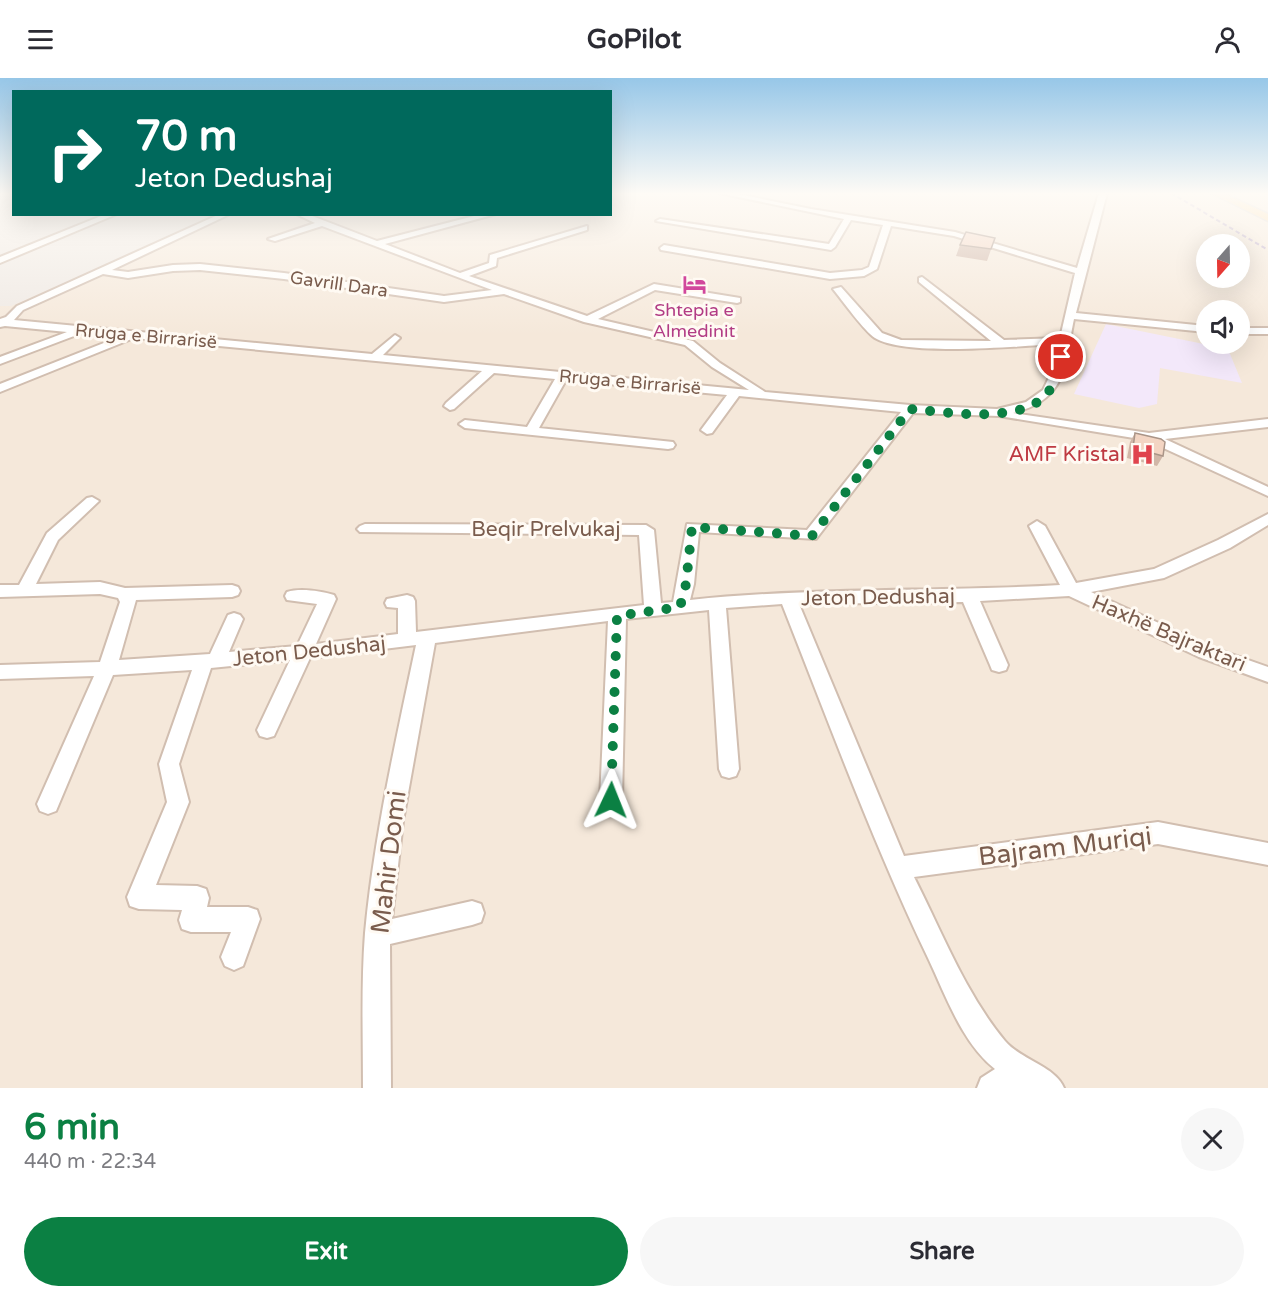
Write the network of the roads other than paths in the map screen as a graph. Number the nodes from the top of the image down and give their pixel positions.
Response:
1 (49, 240) edge
2 (170, 240) edge
3 (364, 240) edge
4 (390, 240) edge
5 (546, 240) edge
6 (786, 240) edge
7 (835, 240) edge
8 (882, 240) edge
9 (982, 240) edge
10 (1090, 240) edge
11 (375, 244) junction
12 (664, 248) dead end
13 (0, 260) edge
14 (102, 271) junction
15 (1080, 272) junction
16 (460, 276) junction
17 (922, 280) dead end
18 (838, 289) dead end
19 (504, 292) junction
20 (737, 300) dead end
21 (1071, 316) junction
22 (1, 320) edge
23 (588, 320) junction
24 (1196, 328) edge
25 (82, 330) junction
26 (1250, 331) edge
27 (1268, 331) edge
28 (133, 334) junction
29 (395, 338) dead end
30 (1065, 341) junction
31 (1002, 344) junction
32 (374, 358) junction
33 (0, 361) edge
34 (490, 369) junction
35 (563, 375) junction
36 (0, 388) edge
37 (736, 392) junction
38 (765, 394) junction
39 (450, 406) dead end
40 (910, 409) junction
41 (997, 413) junction
42 (1268, 423) edge
43 (465, 424) dead end
44 (707, 430) dead end
45 (531, 431) junction
46 (1149, 437) junction
47 (668, 445) dead end
48 (1268, 492) edge
49 (92, 501) dead end
50 (1268, 519) edge
51 (1037, 526) dead end
52 (365, 529) dead end
53 (26, 588) junction
54 (1071, 590) junction
55 (0, 591) edge
56 (232, 591) dead end
57 (125, 594) junction
58 (293, 596) dead end
59 (969, 596) junction
60 (788, 598) junction
61 (393, 603) dead end
62 (717, 603) junction
63 (680, 607) junction
64 (653, 610) junction
65 (617, 616) junction
66 (234, 619) dead end
67 (417, 639) junction
68 (303, 652) junction
69 (210, 661) junction
70 (999, 666) dead end
71 (107, 668) junction
72 (0, 672) edge
73 (1268, 675) edge
74 (267, 730) dead end
75 (729, 769) dead end
76 (611, 800) dead end
77 (48, 804) dead end
78 (1268, 854) edge
79 (897, 868) junction
80 (472, 913) dead end
81 (378, 934) junction
82 (234, 957) dead end
83 (1020, 1071) junction
84 (376, 1088) edge
85 (991, 1088) edge
86 (1050, 1088) edge

1 - 13 street
2 - 14 street
3 - 11 street, Gavrill Dara
4 - 11 street
5 - 16 street
6 - 7 street
8 - 12 street
9 - 15 street
10 - 15 street, Rruga e Birrarisë
11 - 16 street, Gavrill Dara
14 - 19 street, Gavrill Dara
14 - 22 street
15 - 21 street, Rruga e Birrarisë
16 - 19 street, Gavrill Dara
17 - 31 street
18 - 31 street
19 - 23 street, Gavrill Dara
20 - 23 street
21 - 24 street
21 - 30 street, Rruga e Birrarisë
22 - 25 street, Rruga e Birrarisë
23 - 38 street, Gavrill Dara
25 - 28 street, Rruga e Birrarisë
25 - 33 street
26 - 27 street
28 - 32 street, Rruga e Birrarisë
28 - 36 street
29 - 32 street
30 - 31 street
30 - 41 street, Rruga e Birrarisë
32 - 34 street, Rruga e Birrarisë
34 - 35 street, Rruga e Birrarisë
34 - 39 street
35 - 37 street, Rruga e Birrarisë
35 - 45 street
37 - 38 street, Rruga e Birrarisë
37 - 44 street
38 - 40 street, Rruga e Birrarisë
40 - 41 street, Rruga e Birrarisë
40 - 63 street
41 - 46 street
42 - 46 street
43 - 45 street
45 - 47 street
46 - 48 street
49 - 53 street
50 - 54 street, Jeton Dedushaj
51 - 54 street
52 - 64 street, Beqir Prelvukaj
53 - 55 street
53 - 57 street
54 - 59 street, Jeton Dedushaj
54 - 73 street, Haxhë Bajraktari
56 - 57 street
57 - 71 street
58 - 68 street
59 - 60 street, Jeton Dedushaj
59 - 70 street, Jeton Dedushaj
60 - 62 street, Jeton Dedushaj
60 - 79 street, Jeton Dedushaj
61 - 67 street, Mahir Domi
62 - 63 street, Jeton Dedushaj
62 - 75 street
63 - 64 street, Jeton Dedushaj
64 - 65 street, Jeton Dedushaj
65 - 67 street, Jeton Dedushaj
65 - 76 street
66 - 69 street
67 - 68 street, Jeton Dedushaj
67 - 81 street, Mahir Domi
68 - 69 street, Jeton Dedushaj
68 - 74 street
69 - 71 street, Jeton Dedushaj
69 - 82 street
71 - 72 street, Jeton Dedushaj
71 - 77 street
78 - 79 street, Bajram Muriqi
79 - 83 street
80 - 81 street
81 - 84 street, Mahir Domi
83 - 85 street
83 - 86 street

